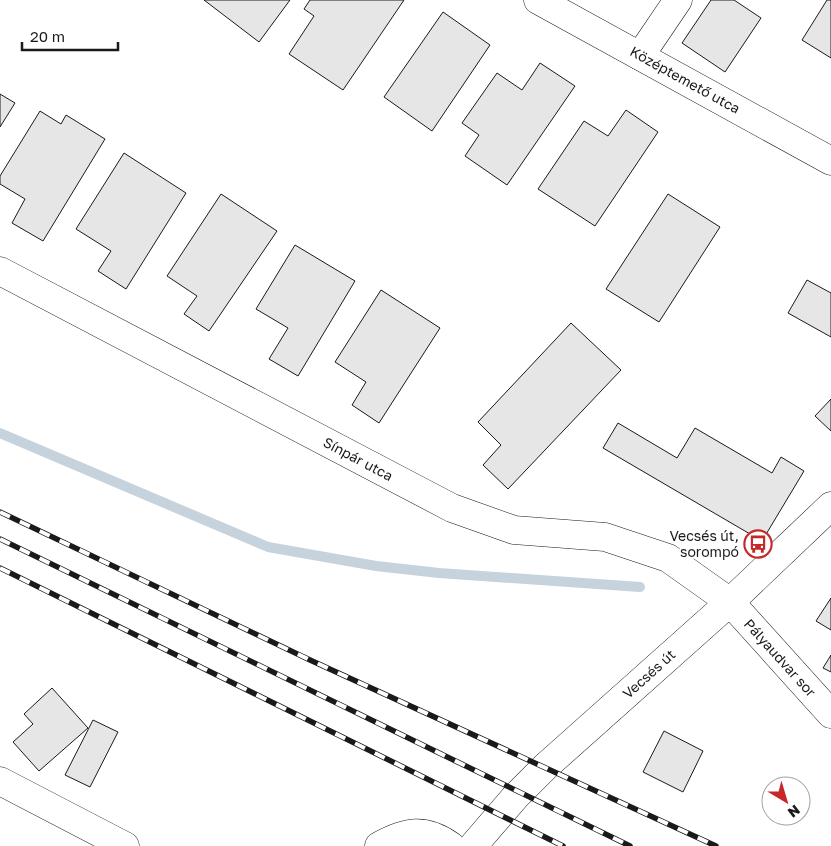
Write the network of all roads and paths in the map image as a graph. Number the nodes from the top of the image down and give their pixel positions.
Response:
1 (538, 0) edge
2 (678, 0) edge
3 (640, 56) junction
4 (831, 161) edge
5 (0, 270) edge
6 (831, 506) edge
7 (730, 602) junction
8 (831, 714) edge
9 (0, 781) edge
10 (124, 846) edge
11 (379, 846) edge
12 (451, 846) edge
13 (473, 846) edge

1 - 3 street, Középtemető utca
2 - 3 street
3 - 4 street, Középtemető utca
5 - 7 street, Sínpár utca
6 - 7 street, Vecsés út
7 - 8 street, Pályaudvar sor
7 - 13 street, Vecsés út
9 - 10 street
11 - 12 street

